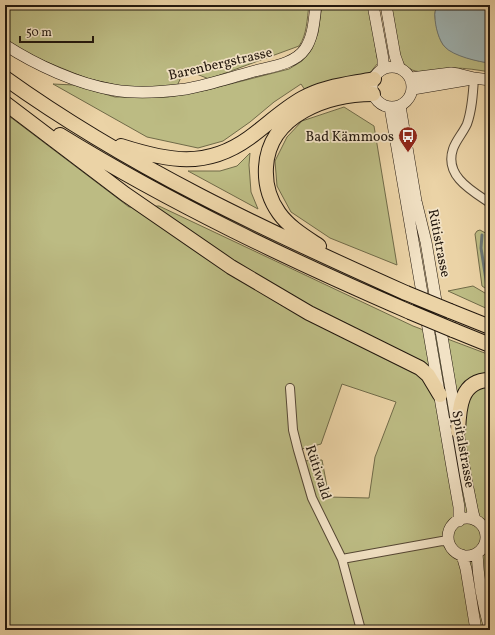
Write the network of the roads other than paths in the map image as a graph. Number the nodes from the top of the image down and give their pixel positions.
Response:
1 (316, 5) edge
2 (373, 5) edge
3 (386, 5) edge
4 (5, 45) edge
5 (400, 67) junction
6 (383, 68) junction
7 (5, 78) edge
8 (474, 78) junction
9 (374, 79) junction
10 (490, 80) edge
11 (412, 83) junction
12 (373, 94) junction
13 (5, 98) edge
14 (5, 103) edge
15 (395, 106) junction
16 (99, 139) junction
17 (490, 203) edge
18 (359, 272) junction
19 (490, 327) edge
20 (490, 345) edge
21 (490, 380) edge
22 (290, 388) dead end
23 (443, 389) junction
24 (458, 431) junction
25 (459, 520) junction
26 (475, 520) junction
27 (488, 534) edge
28 (449, 542) junction
29 (477, 553) junction
30 (462, 555) junction
31 (342, 559) junction
32 (361, 630) edge
33 (476, 630) edge
34 (490, 630) edge

1 - 4 main road, Barenbergstrasse
2 - 6 main road
3 - 5 main road
5 - 6 main road
5 - 11 main road
6 - 9 main road
7 - 16 highway
8 - 10 main road
8 - 11 main road
8 - 17 street
9 - 12 main road
9 - 16 highway
11 - 15 main road
12 - 15 main road
12 - 18 highway
13 - 20 highway, bridge
14 - 23 highway
15 - 23 main road, Rütistrasse
16 - 18 highway
18 - 19 highway, bridge
21 - 24 highway
22 - 31 street, Rütiwald
23 - 24 main road, Spitalstrasse
23 - 25 main road, Spitalstrasse
24 - 26 main road, Spitalstrasse
25 - 26 main road
25 - 28 main road
26 - 27 main road
27 - 29 main road
28 - 30 main road
28 - 31 street
29 - 30 main road
29 - 34 main road
30 - 33 main road
31 - 32 street, Rütiwald

